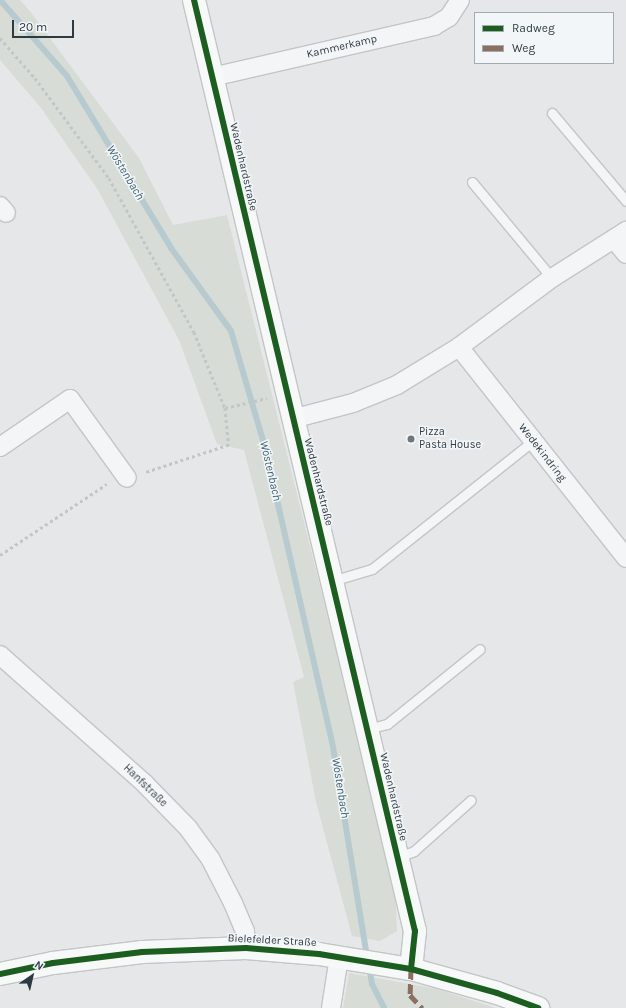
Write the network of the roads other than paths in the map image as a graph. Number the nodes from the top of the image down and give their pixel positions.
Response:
1 (194, 0) edge
2 (460, 0) edge
3 (212, 77) junction
4 (552, 113) dead end
5 (472, 182) dead end
6 (626, 201) edge
7 (620, 235) edge
8 (626, 254) edge
9 (552, 278) junction
10 (459, 347) junction
11 (292, 419) junction
12 (533, 442) junction
13 (0, 447) edge
14 (127, 478) road end
15 (626, 558) edge
16 (332, 580) junction
17 (480, 649) dead end
18 (0, 655) edge
19 (366, 730) junction
20 (471, 800) dead end
21 (396, 856) junction
22 (246, 948) junction
23 (347, 958) junction
24 (411, 969) junction
25 (0, 974) edge
26 (331, 1008) edge
27 (538, 1008) edge

1 - 3 street, Wadenhardstraße
2 - 3 street, Kammerkamp
3 - 11 street, Wadenhardstraße
4 - 6 lane
5 - 9 lane
7 - 8 street
7 - 9 street
9 - 10 street
10 - 11 street
10 - 12 street, Wedekindring
11 - 16 street, Wadenhardstraße
12 - 15 street, Wedekindring
12 - 16 lane
13 - 14 street
16 - 19 street, Wadenhardstraße
17 - 19 lane
18 - 22 street, Hanfstraße
19 - 21 street, Wadenhardstraße
20 - 21 lane
21 - 24 street, Wadenhardstraße
22 - 23 street, Bielefelder Straße
22 - 25 street, Bielefelder Straße
23 - 24 street, Bielefelder Straße
23 - 26 street
24 - 27 street, Bielefelder Straße

